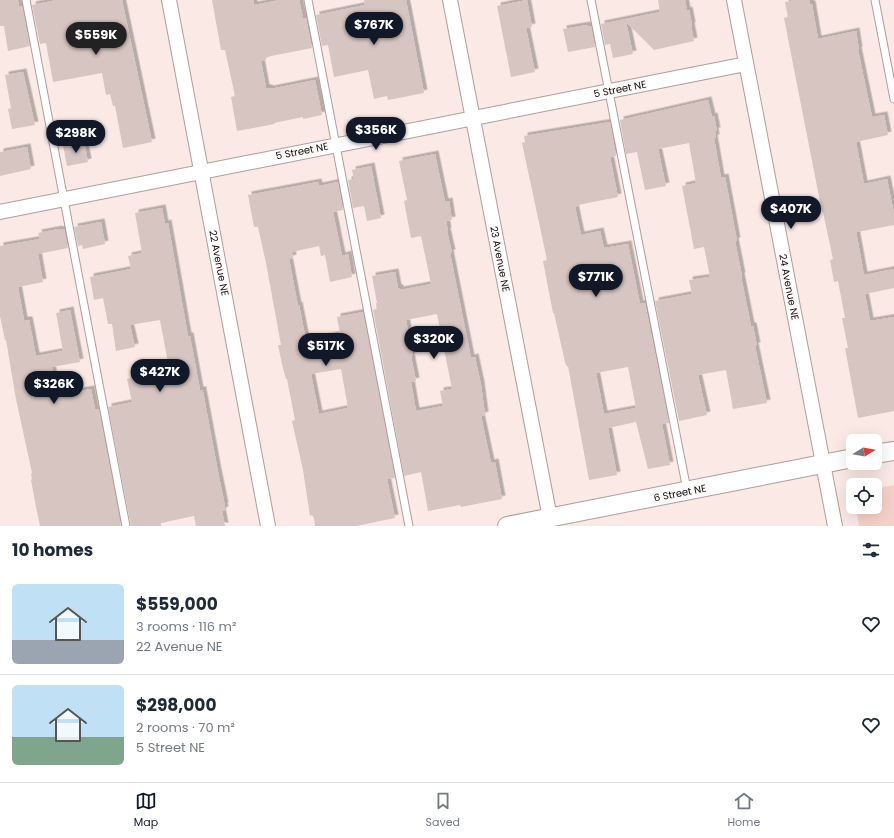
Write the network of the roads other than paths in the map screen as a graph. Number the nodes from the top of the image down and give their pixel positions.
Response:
1 (26, 0) edge
2 (169, 0) edge
3 (308, 0) edge
4 (450, 0) edge
5 (591, 0) edge
6 (734, 0) edge
7 (875, 0) edge
8 (746, 64) junction
9 (609, 92) junction
10 (894, 99) edge
11 (472, 119) junction
12 (336, 145) junction
13 (202, 171) junction
14 (63, 199) junction
15 (0, 212) edge
16 (894, 451) edge
17 (882, 453) edge
18 (846, 459) edge
19 (823, 464) junction
20 (687, 491) junction
21 (550, 518) junction
22 (126, 526) edge
23 (268, 526) edge
24 (409, 526) edge
25 (507, 526) edge
26 (835, 526) edge

1 - 14 lane
2 - 13 street, 22 Avenue NE
3 - 12 lane
4 - 11 street, 23 Avenue NE
5 - 9 lane
6 - 8 street, 24 Avenue NE
7 - 10 lane
8 - 9 street, 5 Street NE
8 - 19 street, 24 Avenue NE
9 - 11 street, 5 Street NE
9 - 20 lane
11 - 12 street, 5 Street NE
11 - 21 street, 23 Avenue NE
12 - 13 street, 5 Street NE
12 - 24 lane
13 - 14 street, 5 Street NE
13 - 23 street, 22 Avenue NE
14 - 15 street, 5 Street NE
14 - 22 lane
16 - 17 street
18 - 19 street, 6 Street NE
19 - 20 street, 6 Street NE
19 - 26 street, 24 Avenue NE
20 - 21 street, 6 Street NE
21 - 25 street, 6 Street NE

